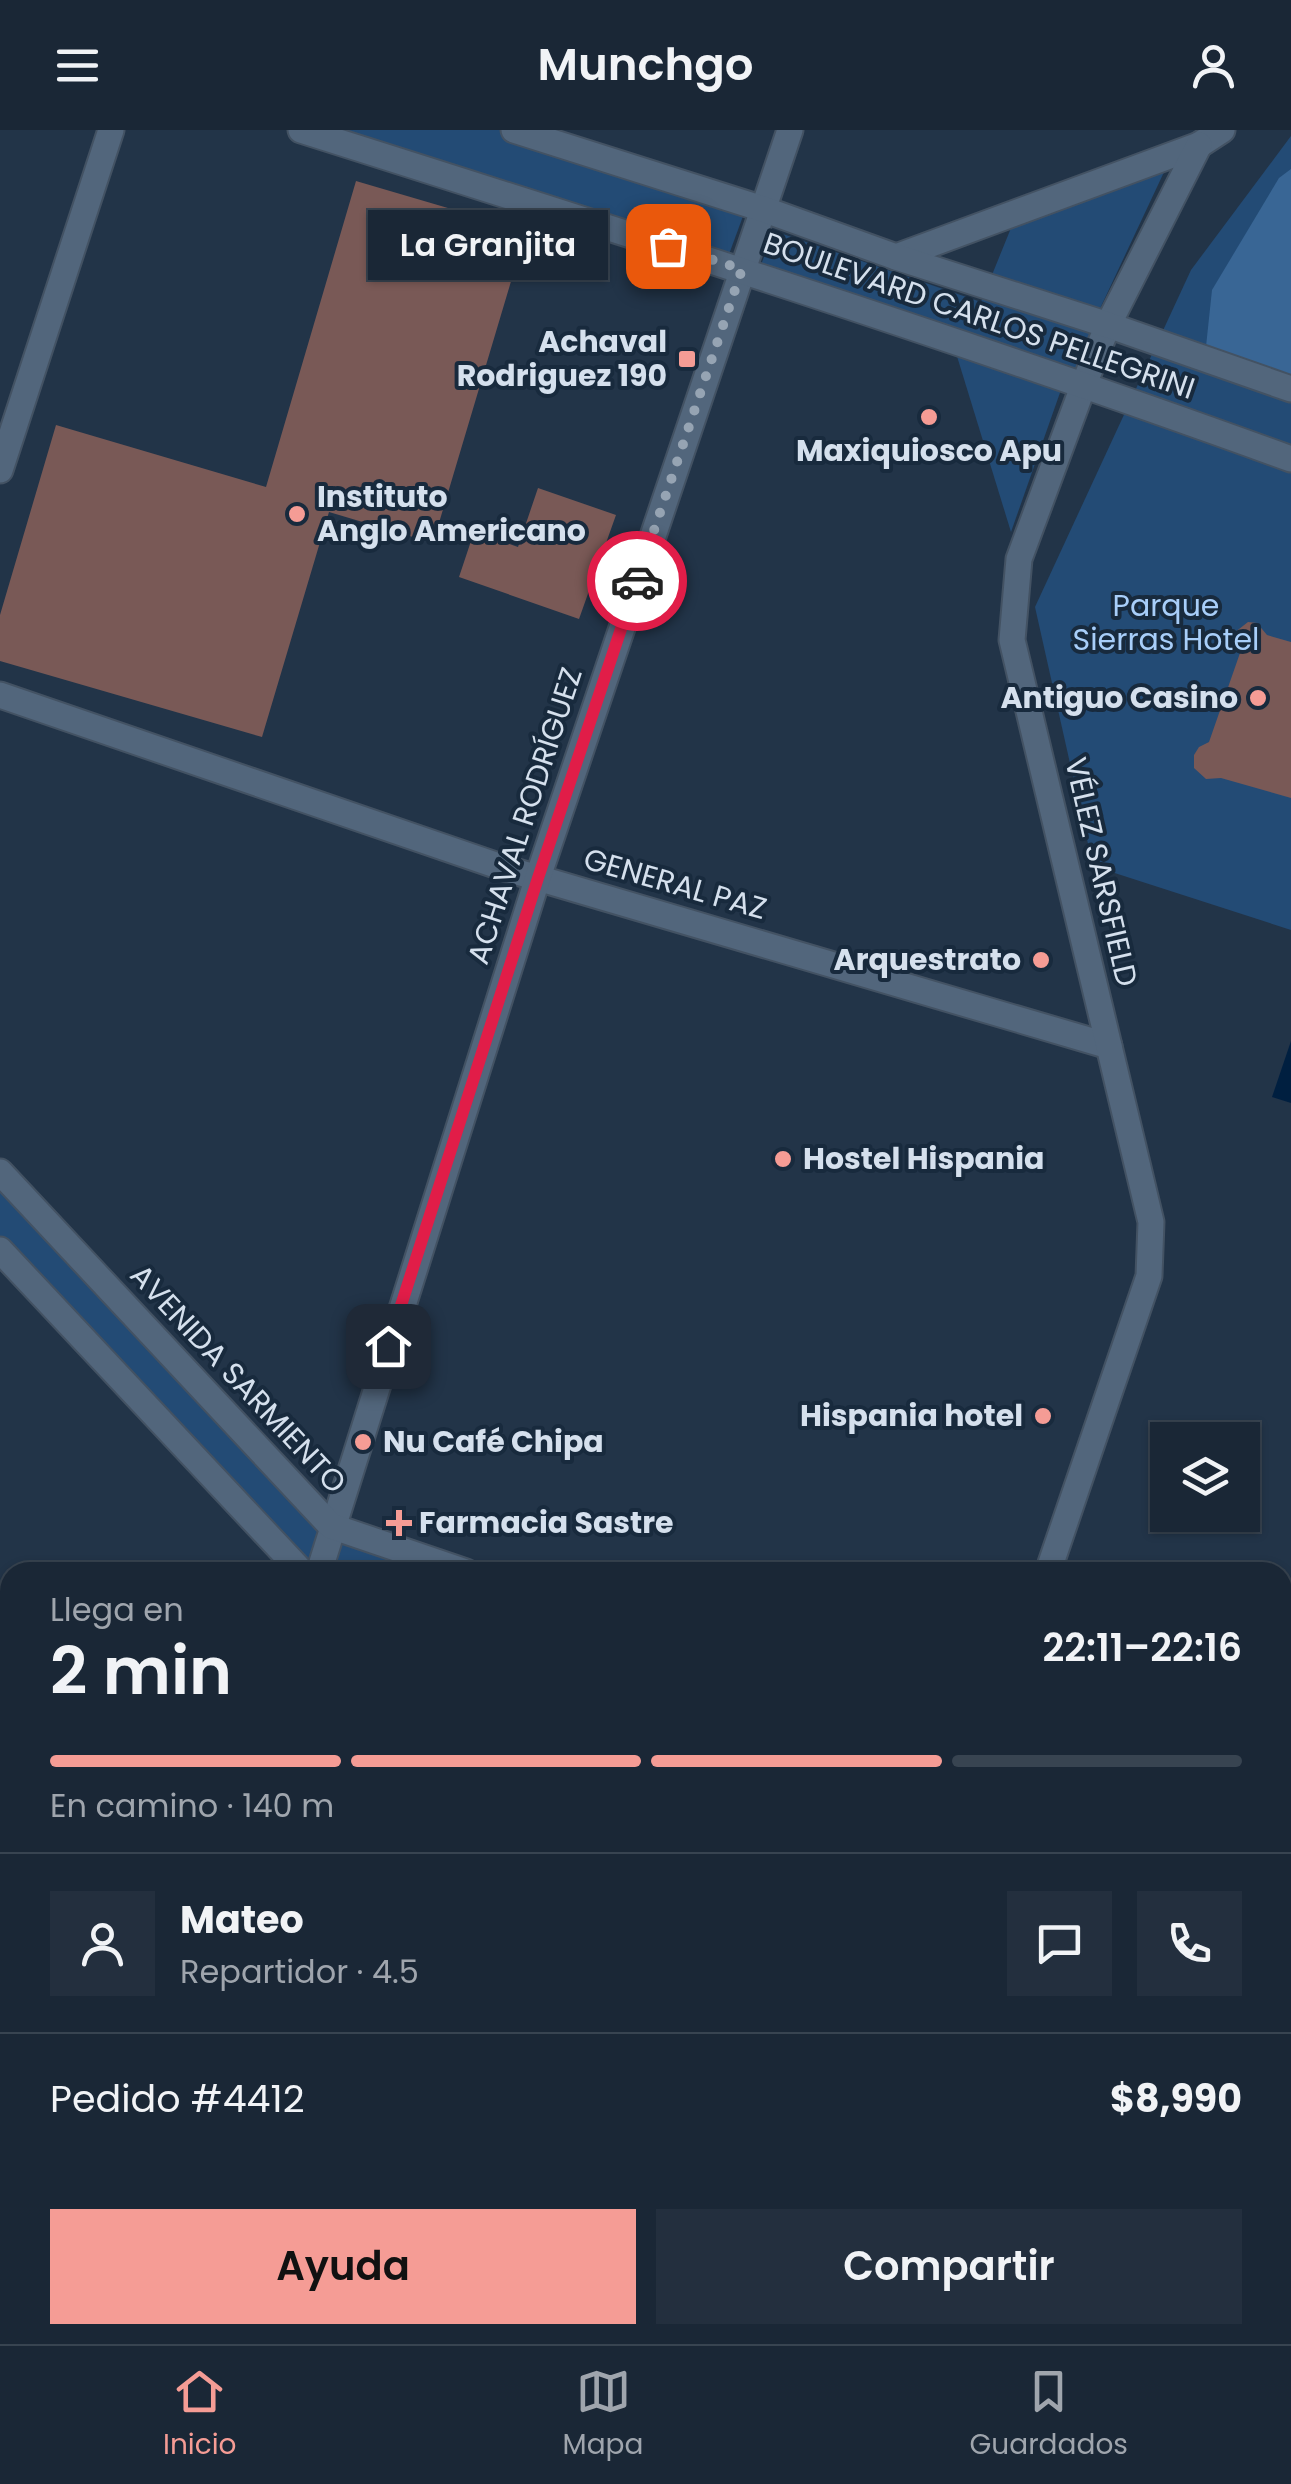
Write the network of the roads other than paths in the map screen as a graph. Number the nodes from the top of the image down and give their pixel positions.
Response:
1 (111, 130) edge
2 (301, 130) edge
3 (514, 130) edge
4 (790, 130) edge
5 (1222, 130) edge
6 (1199, 145) junction
7 (763, 209) junction
8 (896, 257) junction
9 (742, 269) junction
10 (1108, 325) junction
11 (1084, 384) junction
12 (1291, 388) edge
13 (1291, 459) edge
14 (0, 470) edge
15 (0, 695) edge
16 (538, 878) junction
17 (1109, 1046) junction
18 (0, 1172) edge
19 (0, 1250) edge
20 (331, 1526) junction
21 (293, 1562) edge
22 (321, 1562) edge
23 (437, 1562) edge
24 (1051, 1562) edge

1 - 14 street
2 - 9 street, BOULEVARD CARLOS PELLEGRINI
3 - 7 street, BOULEVARD CARLOS PELLEGRINI
4 - 7 street, ACHAVAL RODRÍGUEZ
5 - 6 street
6 - 8 street
6 - 10 street, VÉLEZ SARSFIELD
7 - 8 street, BOULEVARD CARLOS PELLEGRINI
7 - 9 street, ACHAVAL RODRÍGUEZ
8 - 10 street, BOULEVARD CARLOS PELLEGRINI
9 - 11 street, BOULEVARD CARLOS PELLEGRINI
9 - 16 street, ACHAVAL RODRÍGUEZ
10 - 11 street, VÉLEZ SARSFIELD
10 - 12 street, BOULEVARD CARLOS PELLEGRINI
11 - 13 street, BOULEVARD CARLOS PELLEGRINI
11 - 17 street, VÉLEZ SARSFIELD
15 - 16 street, GENERAL PAZ
16 - 17 street, GENERAL PAZ
16 - 20 street, ACHAVAL RODRÍGUEZ
17 - 24 street, VÉLEZ SARSFIELD
18 - 20 street, AVENIDA SARMIENTO
19 - 21 street
20 - 22 street, ACHAVAL RODRÍGUEZ
20 - 23 street, AVENIDA SARMIENTO

